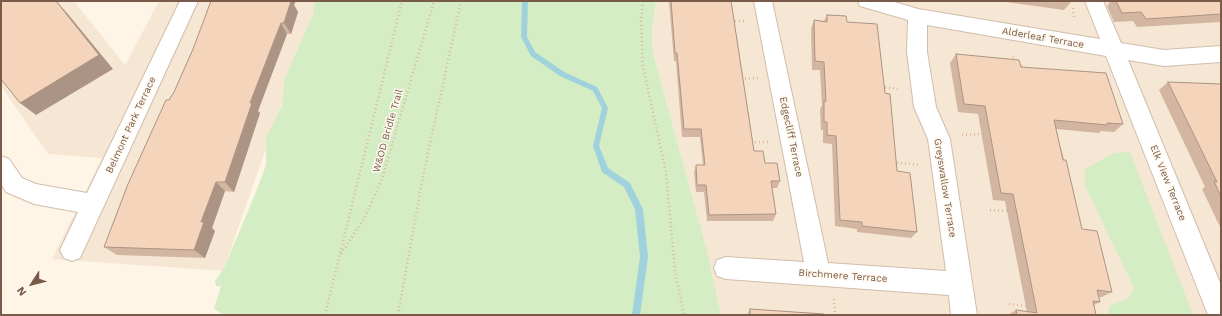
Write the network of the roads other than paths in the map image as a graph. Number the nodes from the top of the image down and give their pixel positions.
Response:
1 (189, 1) edge
2 (763, 1) edge
3 (867, 1) edge
4 (1094, 1) edge
5 (918, 16) junction
6 (1115, 50) junction
7 (1221, 54) edge
8 (1, 166) edge
9 (94, 204) junction
10 (72, 250) dead end
11 (726, 268) dead end
12 (818, 274) junction
13 (960, 284) junction
14 (964, 315) edge
15 (1221, 315) edge

1 - 9 street, Belmont Park Terrace
2 - 12 street, Edgecliff Terrace
3 - 5 street, Alderleaf Terrace
4 - 6 street, Elk View Terrace
5 - 6 street, Alderleaf Terrace
5 - 13 street, Greyswallow Terrace
6 - 7 street, Alderleaf Terrace
6 - 15 street, Elk View Terrace
8 - 9 street
9 - 10 street, Belmont Park Terrace
11 - 12 street, Birchmere Terrace
12 - 13 street, Birchmere Terrace
13 - 14 street, Greyswallow Terrace

